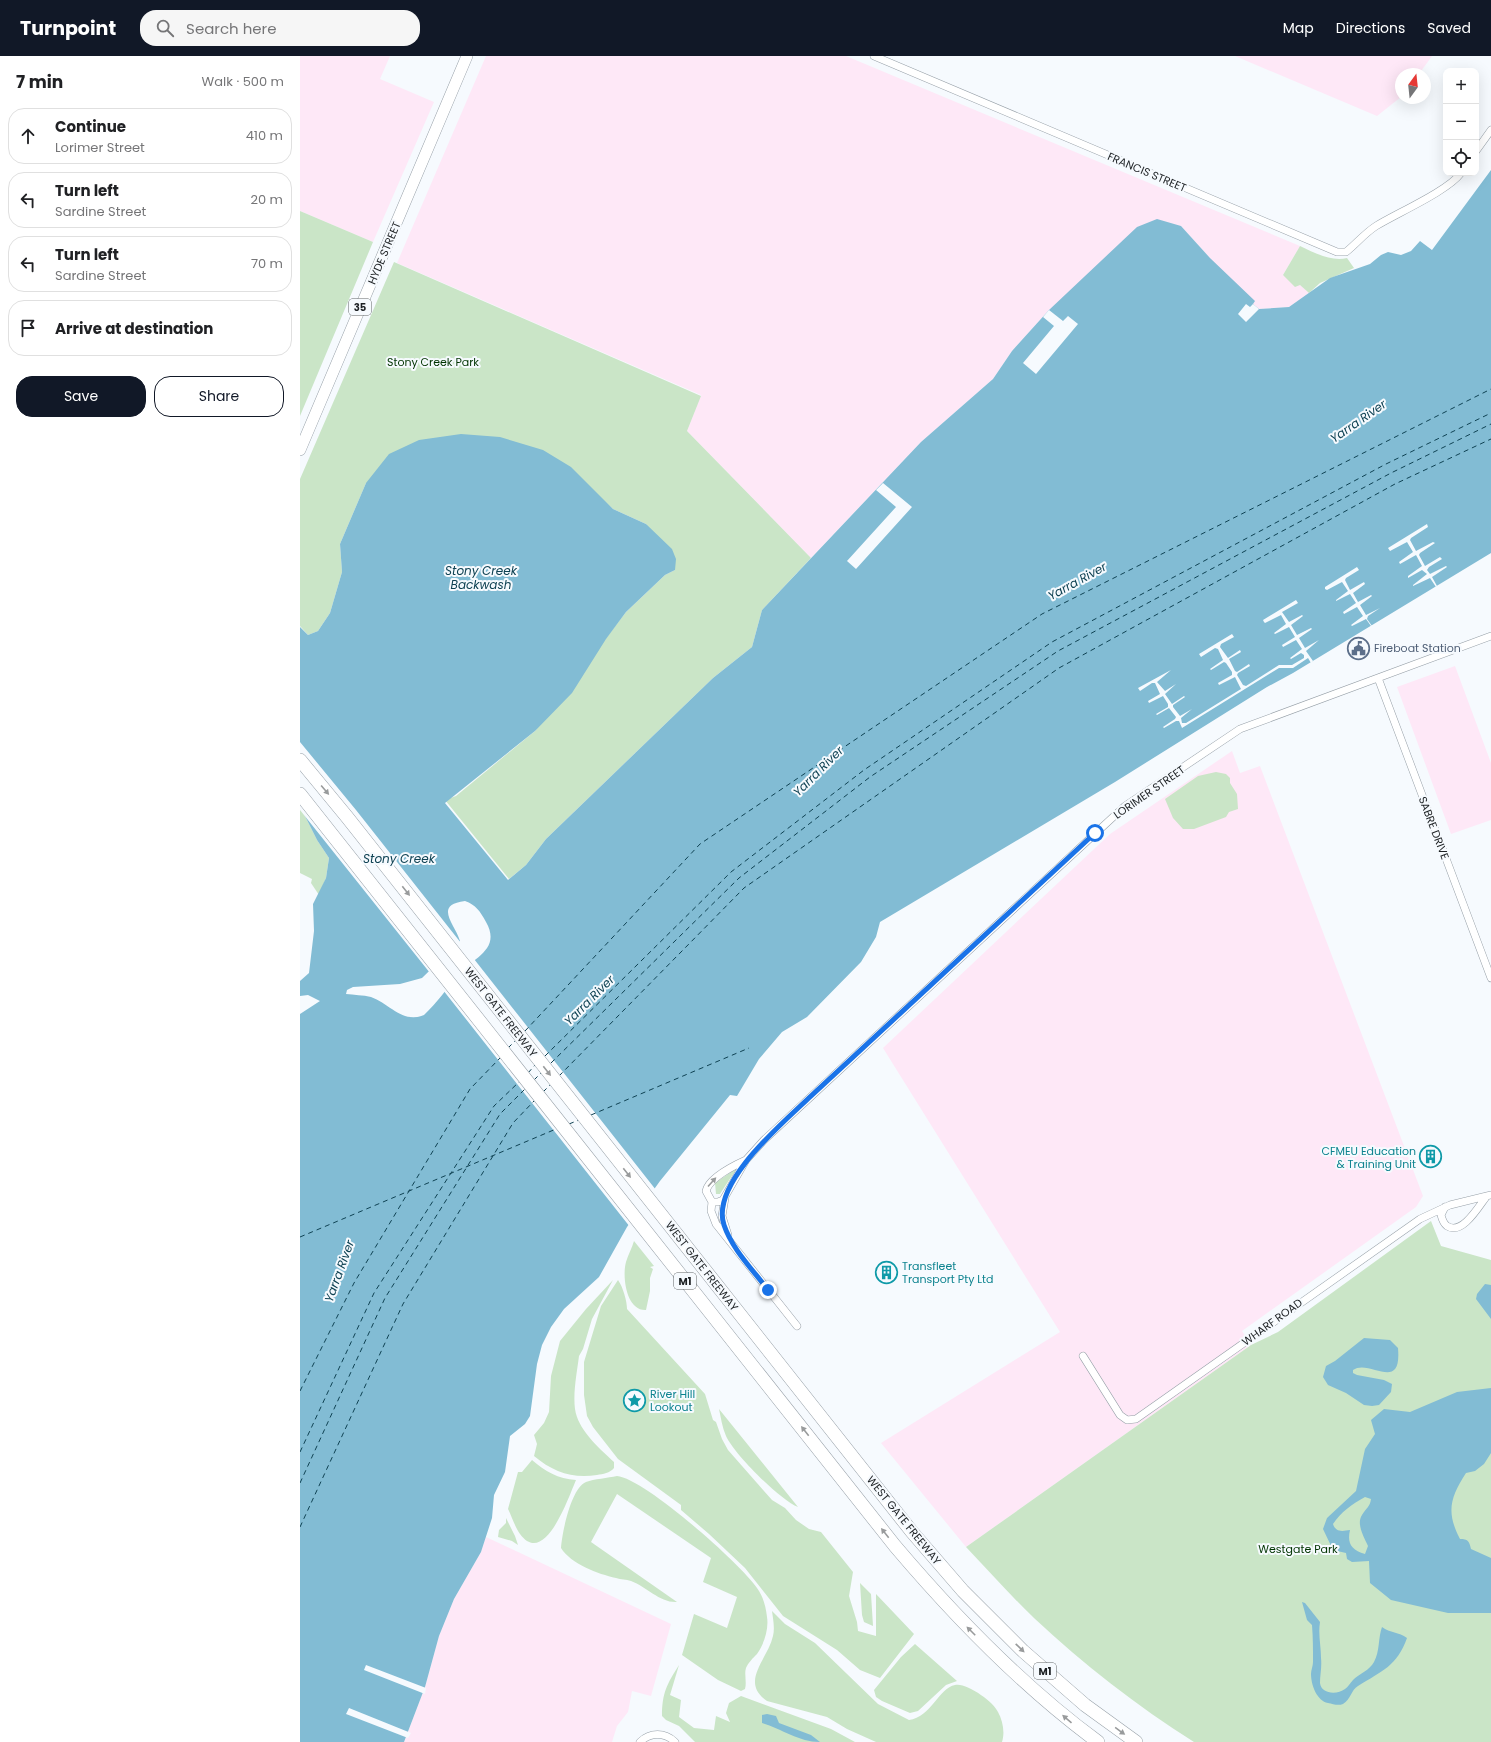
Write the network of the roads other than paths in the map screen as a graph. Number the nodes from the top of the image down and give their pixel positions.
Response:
1 (467, 56) edge
2 (874, 56) edge
3 (1491, 130) edge
4 (1479, 147) edge
5 (1459, 176) edge
6 (300, 450) edge
7 (1491, 636) edge
8 (1378, 678) junction
9 (300, 760) edge
10 (300, 794) edge
11 (1491, 978) edge
12 (746, 1160) junction
13 (1489, 1196) edge
14 (725, 1198) junction
15 (712, 1202) junction
16 (1445, 1207) junction
17 (729, 1238) junction
18 (797, 1326) dead end
19 (1083, 1356) dead end
20 (674, 1741) edge
21 (640, 1742) edge
22 (1098, 1742) edge
23 (1136, 1742) edge

1 - 6 main road, HYDE STREET / 35
2 - 5 street, FRANCIS STREET
3 - 4 street
7 - 8 street, LORIMER STREET
8 - 11 street, SABRE DRIVE
8 - 12 street, LORIMER STREET
9 -> 23 highway, WEST GATE FREEWAY / M1
22 -> 10 highway, WEST GATE FREEWAY / M1
12 - 14 street, LORIMER STREET
15 -> 12 street, LORIMER STREET
13 - 16 street, WHARF ROAD
13 - 16 street
14 - 15 street
14 - 17 street
15 - 17 street
16 - 19 street, WHARF ROAD
17 - 18 street
20 - 21 street

